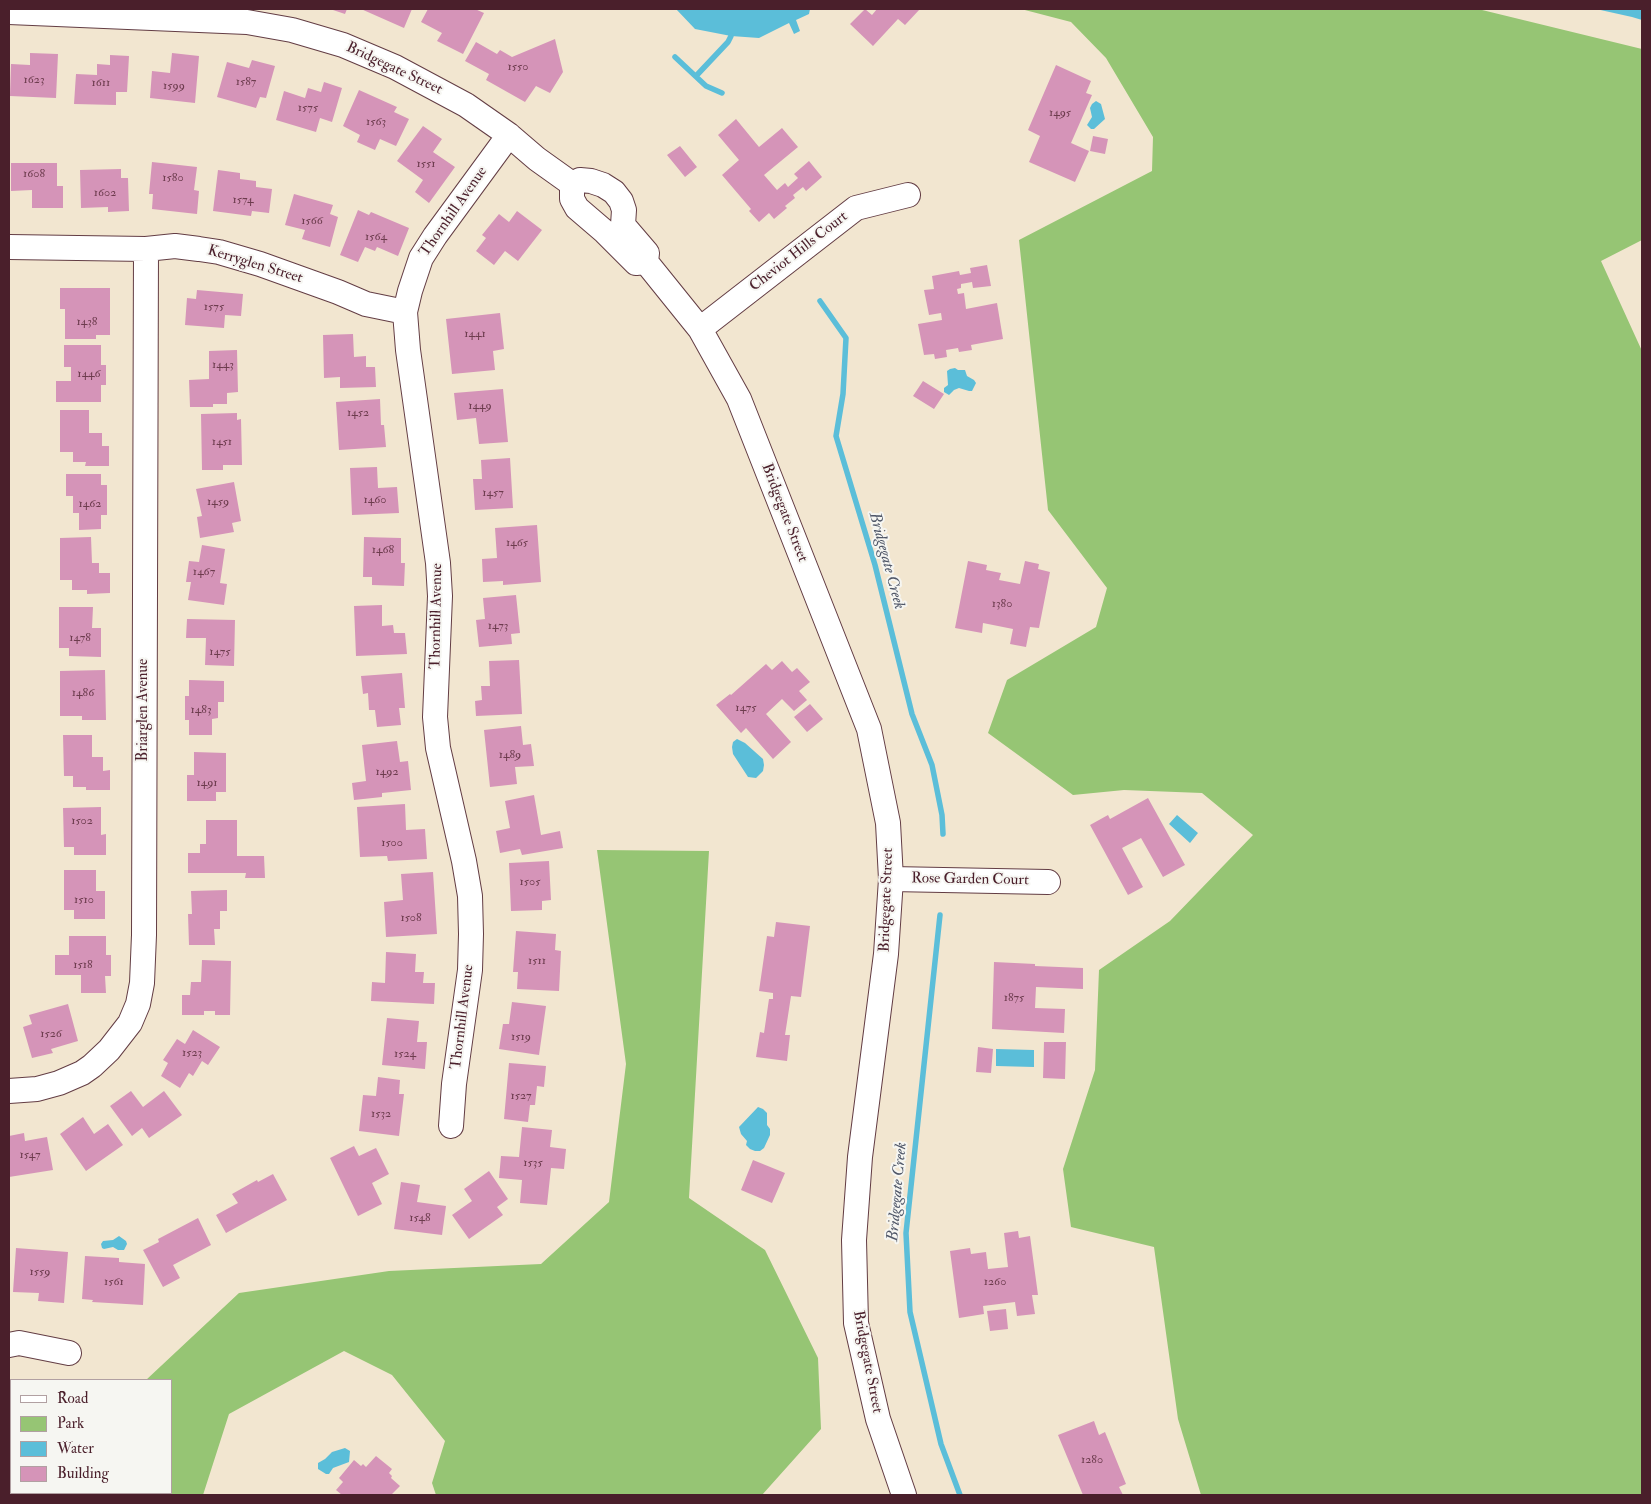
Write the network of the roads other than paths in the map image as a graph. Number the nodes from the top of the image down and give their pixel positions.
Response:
1 (9, 12) edge
2 (509, 135) junction
3 (572, 184) junction
4 (908, 195) dead end
5 (614, 229) junction
6 (9, 247) edge
7 (146, 248) junction
8 (406, 312) junction
9 (700, 329) junction
10 (891, 879) junction
11 (1048, 882) dead end
12 (9, 1091) edge
13 (451, 1126) dead end
14 (9, 1345) edge
15 (69, 1353) dead end
16 (904, 1495) edge

1 - 2 street, Bridgegate Street
2 - 3 street, Bridgegate Street
2 - 8 street, Thornhill Avenue
3 - 5 street, Bridgegate Street
3 - 5 street
4 - 9 street, Cheviot Hills Court
5 - 9 street, Bridgegate Street
6 - 7 street, Kerryglen Street
7 - 8 street, Kerryglen Street
7 - 12 street, Briarglen Avenue
8 - 13 street, Thornhill Avenue
9 - 10 street, Bridgegate Street
10 - 11 street, Rose Garden Court
10 - 16 street, Bridgegate Street
14 - 15 street

